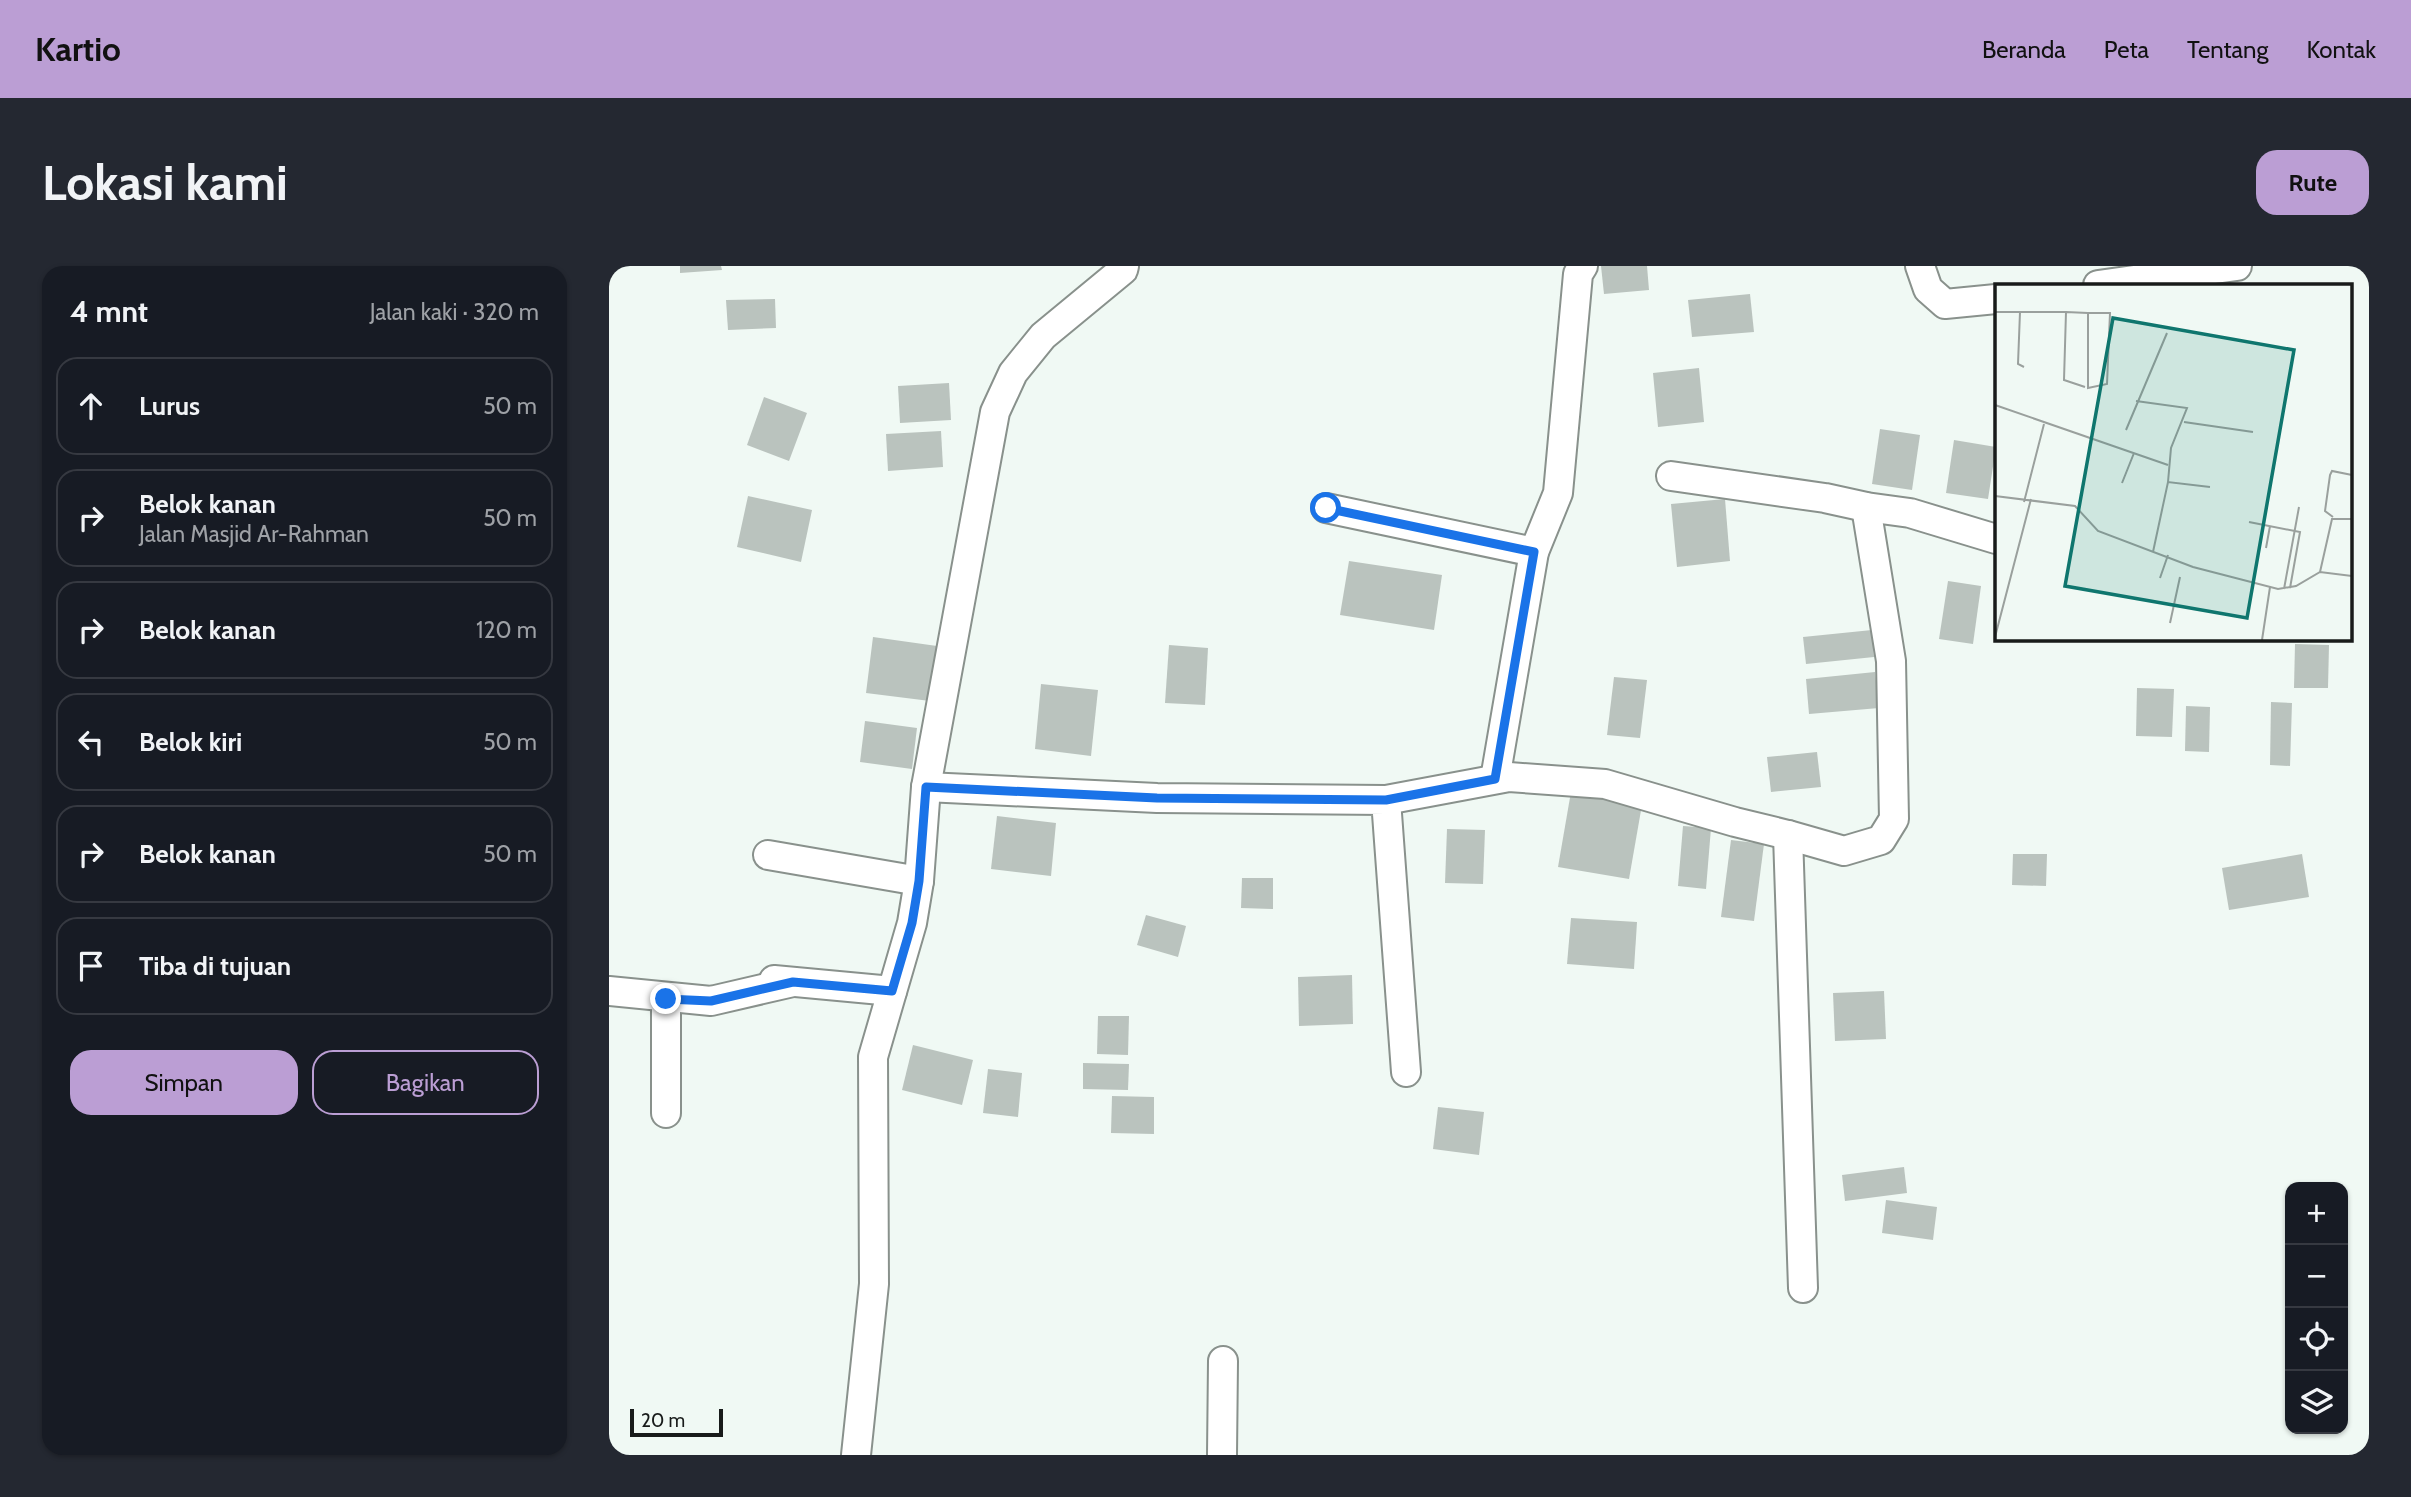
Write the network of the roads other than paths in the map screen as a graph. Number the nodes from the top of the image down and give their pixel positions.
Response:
1 (1124, 266) edge
2 (1583, 266) edge
3 (1920, 266) edge
4 (2237, 266) edge
5 (2105, 284) edge
6 (1995, 299) edge
7 (1671, 476) dead end
8 (1866, 507) junction
9 (1326, 508) dead end
10 (1995, 539) edge
11 (1534, 552) junction
12 (1495, 779) junction
13 (926, 787) junction
14 (1386, 800) junction
15 (1789, 835) junction
16 (768, 855) dead end
17 (919, 881) junction
18 (754, 978) dead end
19 (793, 982) junction
20 (609, 991) edge
21 (892, 991) junction
22 (666, 999) junction
23 (1406, 1072) dead end
24 (666, 1114) dead end
25 (1803, 1288) dead end
26 (1223, 1361) dead end
27 (856, 1455) edge
28 (1222, 1455) edge

1 - 13 street
2 - 11 street
3 - 6 street
4 - 5 street
7 - 8 street
8 - 10 street
8 - 15 street
9 - 11 street
11 - 12 street
12 - 14 street
12 - 15 street
13 - 14 street
13 - 17 street
14 - 23 street
15 - 25 street
16 - 17 street
17 - 21 street
18 - 19 street
19 - 21 street
19 - 22 street
20 - 22 street
21 - 27 street
22 - 24 street
26 - 28 street

